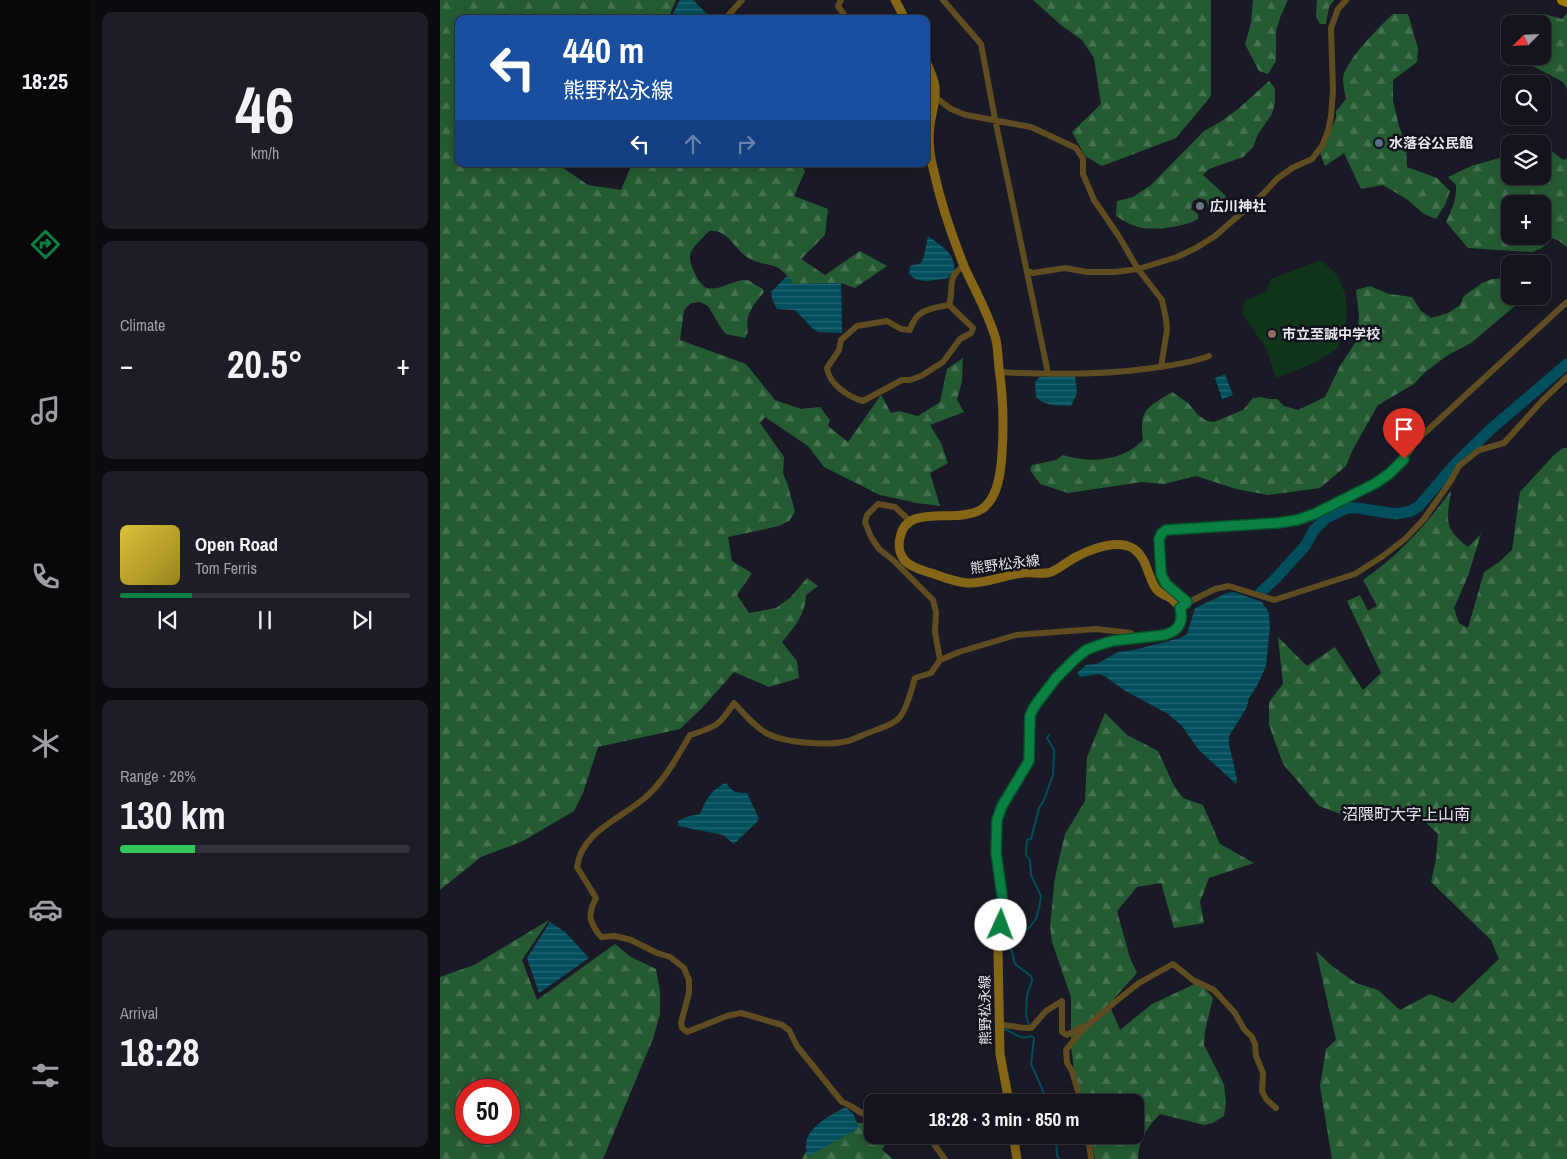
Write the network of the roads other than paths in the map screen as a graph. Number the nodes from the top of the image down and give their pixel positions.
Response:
1 (742, 0) edge
2 (841, 0) edge
3 (895, 0) edge
4 (943, 0) edge
5 (1346, 0) edge
6 (1562, 0) edge
7 (1567, 2) edge
8 (728, 15) edge
9 (844, 15) edge
10 (903, 15) edge
11 (930, 71) edge
12 (936, 97) junction
13 (995, 119) junction
14 (930, 125) edge
15 (930, 148) edge
16 (964, 265) junction
17 (1138, 269) junction
18 (1028, 271) junction
19 (1567, 302) edge
20 (949, 305) junction
21 (1210, 356) dead end
22 (1161, 367) junction
23 (1000, 372) junction
24 (1048, 373) junction
25 (1567, 377) edge
26 (910, 521) junction
27 (901, 553) junction
28 (893, 560) junction
29 (1184, 605) junction
30 (1137, 638) junction
31 (940, 660) junction
32 (1000, 1024) junction
33 (1087, 1026) junction
34 (1008, 1094) edge
35 (1079, 1094) edge
36 (1276, 1108) dead end
37 (864, 1116) edge
38 (934, 1144) edge
39 (1014, 1144) edge
40 (1089, 1144) edge
41 (945, 1159) edge
42 (1017, 1159) edge
43 (1091, 1159) edge

1 - 8 street
2 - 9 street
3 - 10 main road
4 - 13 street
5 - 17 street
6 - 7 main road
11 - 12 main road
12 - 13 street
12 - 14 main road
13 - 17 street
13 - 18 street
15 - 16 main road
16 - 20 street
16 - 23 main road
17 - 18 street
17 - 22 street
18 - 24 street
19 - 29 street
20 - 20 street
21 - 22 street
22 - 24 street
23 - 24 street
23 - 26 main road
25 - 29 street
26 - 27 main road
26 - 28 street
27 - 28 street
27 - 29 main road, 熊野松永線
28 - 31 street
29 - 30 main road, 熊野松永線
30 - 31 street
30 - 32 main road, 熊野松永線
31 - 37 street
32 - 33 street
32 - 34 main road, 熊野松永線
33 - 35 street
33 - 36 street
38 - 41 street
39 - 42 main road
40 - 43 street

